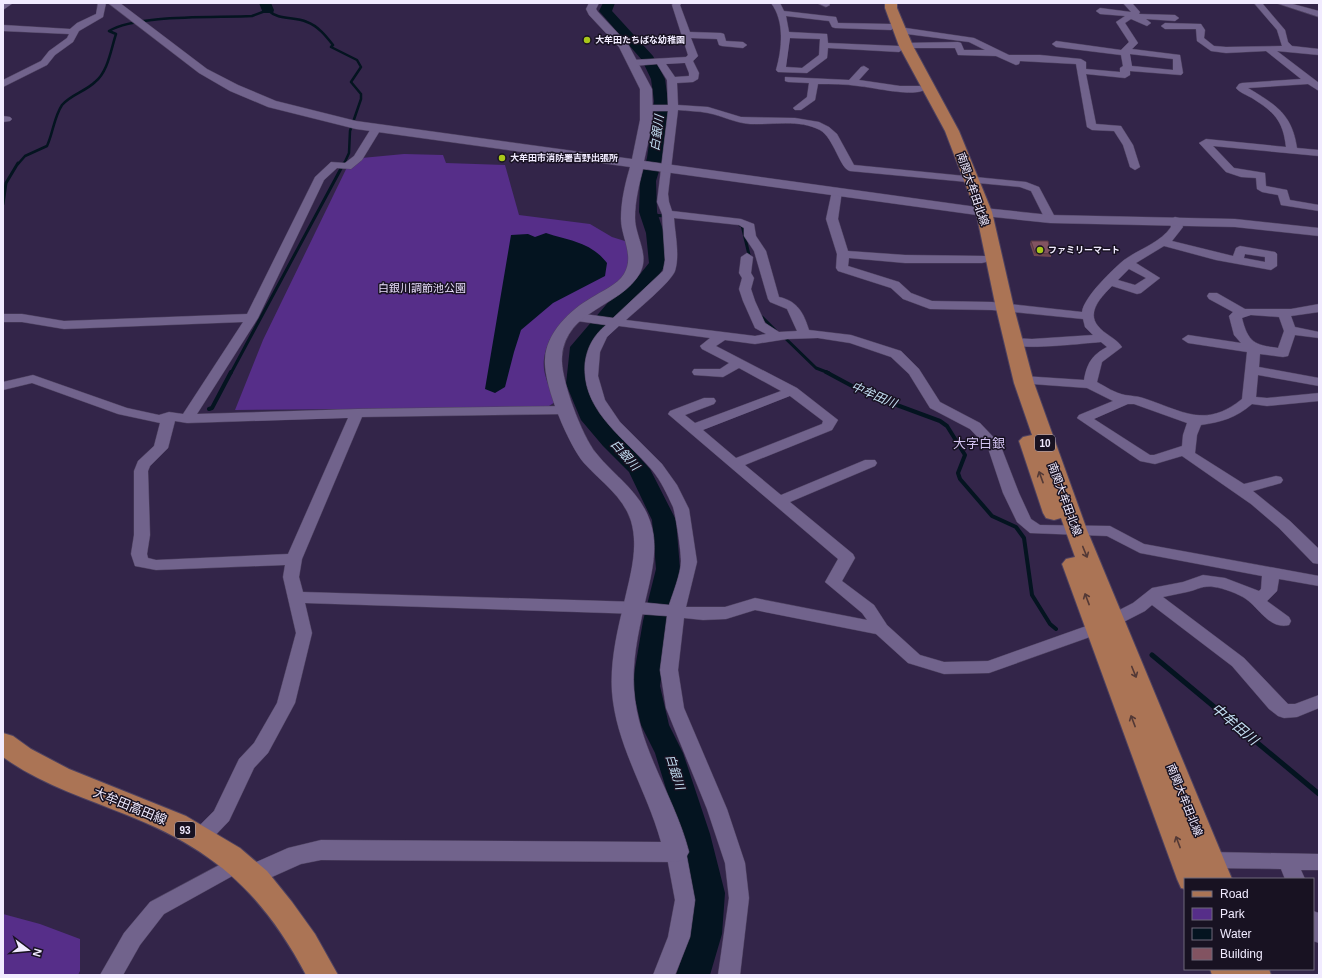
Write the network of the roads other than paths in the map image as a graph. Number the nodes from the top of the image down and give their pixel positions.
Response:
1 (9, 3) edge
2 (102, 3) edge
3 (113, 3) edge
4 (594, 3) edge
5 (678, 3) edge
6 (775, 3) edge
7 (882, 3) edge
8 (891, 3) edge
9 (1127, 3) edge
10 (1258, 3) edge
11 (1280, 3) edge
12 (3, 7) edge
13 (1100, 11) dead end
14 (781, 13) junction
15 (1319, 14) edge
16 (1133, 16) junction
17 (1175, 18) dead end
18 (1147, 23) dead end
19 (1165, 26) dead end
20 (3, 28) edge
21 (75, 32) junction
22 (686, 35) junction
23 (786, 35) junction
24 (898, 38) junction
25 (1056, 44) dead end
26 (743, 45) dead end
27 (823, 45) junction
28 (1289, 48) junction
29 (1269, 49) junction
30 (1125, 52) junction
31 (1319, 52) edge
32 (998, 53) junction
33 (688, 60) junction
34 (657, 62) junction
35 (632, 63) junction
36 (1128, 68) junction
37 (864, 69) dead end
38 (1081, 71) junction
39 (781, 79) dead end
40 (672, 80) junction
41 (814, 81) junction
42 (1310, 81) junction
43 (851, 83) junction
44 (3, 84) edge
45 (1319, 88) edge
46 (920, 89) junction
47 (649, 108) junction
48 (671, 108) junction
49 (798, 108) dead end
50 (376, 129) junction
51 (1292, 150) junction
52 (1319, 153) edge
53 (640, 165) junction
54 (1135, 167) dead end
55 (664, 169) junction
56 (965, 179) junction
57 (837, 191) junction
58 (1319, 208) edge
59 (978, 211) junction
60 (668, 216) junction
61 (1050, 219) junction
62 (1175, 220) junction
63 (1319, 232) edge
64 (1163, 242) junction
65 (843, 254) junction
66 (747, 257) dead end
67 (982, 259) junction
68 (1238, 261) dead end
69 (1128, 263) junction
70 (1109, 281) junction
71 (1213, 296) dead end
72 (999, 307) junction
73 (1319, 308) edge
74 (1242, 312) junction
75 (1284, 313) junction
76 (1088, 316) junction
77 (581, 317) junction
78 (3, 318) edge
79 (252, 318) junction
80 (615, 322) junction
81 (1290, 330) junction
82 (804, 334) junction
83 (1318, 335) dead end
84 (722, 336) junction
85 (781, 336) junction
86 (1124, 337) dead end
87 (1188, 339) dead end
88 (1106, 340) junction
89 (1013, 342) junction
90 (1254, 348) junction
91 (739, 363) junction
92 (1252, 370) junction
93 (700, 372) dead end
94 (1023, 380) junction
95 (1319, 382) edge
96 (1090, 384) junction
97 (3, 386) edge
98 (792, 391) junction
99 (1319, 397) edge
100 (1126, 400) junction
101 (1249, 400) junction
102 (709, 401) dead end
103 (567, 410) junction
104 (357, 413) junction
105 (169, 416) junction
106 (187, 420) junction
107 (1195, 421) junction
108 (693, 430) junction
109 (1188, 449) junction
110 (870, 463) dead end
111 (734, 464) junction
112 (1276, 480) dead end
113 (1242, 489) junction
114 (780, 501) junction
115 (1068, 530) junction
116 (294, 559) junction
117 (1319, 559) edge
118 (1270, 573) junction
119 (1319, 581) edge
120 (1252, 595) junction
121 (295, 597) junction
122 (1152, 597) junction
123 (636, 608) junction
124 (673, 612) junction
125 (1283, 621) dead end
126 (1105, 624) junction
127 (881, 629) junction
128 (1319, 701) edge
129 (3, 743) edge
130 (200, 838) junction
131 (676, 852) junction
132 (1319, 862) edge
133 (245, 869) junction
134 (1213, 870) edge
135 (1291, 870) edge
136 (1192, 878) edge
137 (1314, 922) edge
138 (1319, 934) edge
139 (111, 975) edge
140 (322, 975) edge
141 (664, 975) edge
142 (728, 975) edge

1 - 12 street
2 - 21 street
3 - 50 street
4 - 35 street
5 - 22 street
6 - 14 street
7 - 24 main road, 南関大牟田北線 / 10
8 - 24 main road, 南関大牟田北線 / 10
9 - 16 street
10 - 28 street
11 - 15 street
13 - 16 street
14 - 23 street
14 - 24 street
16 - 17 street
16 - 18 street
16 - 30 street
19 - 29 street
20 - 21 street
21 - 44 street
22 - 26 street
22 - 33 street
23 - 27 street
23 - 27 street
24 - 27 street
24 - 32 street
24 - 32 street
24 - 46 main road, 南関大牟田北線 / 10
24 - 56 main road, 南関大牟田北線 / 10
25 - 30 street
28 - 29 street
28 - 31 street
29 - 42 street
30 - 36 street
30 - 36 street
32 - 38 street
33 - 34 street
33 - 40 street
34 - 35 street
34 - 40 street
35 - 47 street
36 - 38 street
37 - 43 street
38 - 54 street
39 - 41 street
40 - 48 street
41 - 43 street
41 - 49 street
42 - 45 street
42 - 51 street
43 - 46 street
46 - 56 main road, 南関大牟田北線 / 10
47 - 48 street
47 - 53 street
48 - 55 street
48 - 56 street
50 - 53 street
50 - 79 street
51 - 52 street
51 - 58 street
53 - 55 street
53 - 77 street
55 - 57 street
55 - 60 street
56 - 59 main road, 南関大牟田北線 / 10
56 - 61 street
57 - 59 street
57 - 65 street
59 - 61 street
59 - 67 main road, 南関大牟田北線 / 10
59 - 72 main road, 南関大牟田北線 / 10
60 - 80 street
60 - 82 street
61 - 62 street
62 - 63 street
62 - 64 street
64 - 68 street
64 - 69 street
65 - 67 street
65 - 72 street
66 - 85 street
67 - 72 main road, 南関大牟田北線 / 10
69 - 70 street
69 - 70 street
70 - 76 street
71 - 74 street
72 - 76 street
72 - 89 main road, 南関大牟田北線 / 10
115 -> 72 main road, 南関大牟田北線 / 10
73 - 75 street
74 - 75 street
74 - 90 street
75 - 81 street
76 - 88 street
77 - 80 street
77 - 103 street
78 - 79 street
79 - 106 street
80 - 84 street
80 - 124 street
81 - 83 street
81 - 90 street
82 - 85 street
82 - 115 street
84 - 85 street
84 - 91 street
86 - 88 street
87 - 90 street
88 - 89 street
88 - 96 street
89 - 94 main road, 南関大牟田北線 / 10
90 - 92 street
91 - 93 street
91 - 98 street
92 - 95 street
92 - 101 street
94 - 96 street
94 - 115 main road, 南関大牟田北線 / 10
96 - 100 street
97 - 105 street
98 - 108 street
98 - 111 street
99 - 101 street
100 - 107 street
100 - 109 street
101 - 107 street
102 - 108 street
103 - 104 street
103 - 123 street
104 - 106 street
104 - 116 street
105 - 106 street
105 - 116 street
107 - 109 street
108 - 111 street
109 - 113 street
110 - 114 street
111 - 114 street
112 - 113 street
113 - 117 street
114 - 127 street
115 - 118 street
115 - 126 main road, 南関大牟田北線 / 10
116 - 121 street
118 - 119 street
118 - 120 street
120 - 122 street
120 - 125 street
121 - 123 street
121 - 130 street
122 - 126 street
122 - 128 street
123 - 124 street
123 - 131 street
124 - 127 street
124 - 142 street
126 - 127 street
126 -> 134 main road, 南関大牟田北線 / 10
136 -> 126 main road, 南関大牟田北線 / 10
129 - 130 main road, 大牟田高田線 / 93
130 - 133 main road, 大牟田高田線 / 93
131 - 133 street
131 - 141 street
132 - 135 street
133 - 139 street
133 - 140 main road, 大牟田高田線 / 93
134 - 135 street
137 - 138 street

